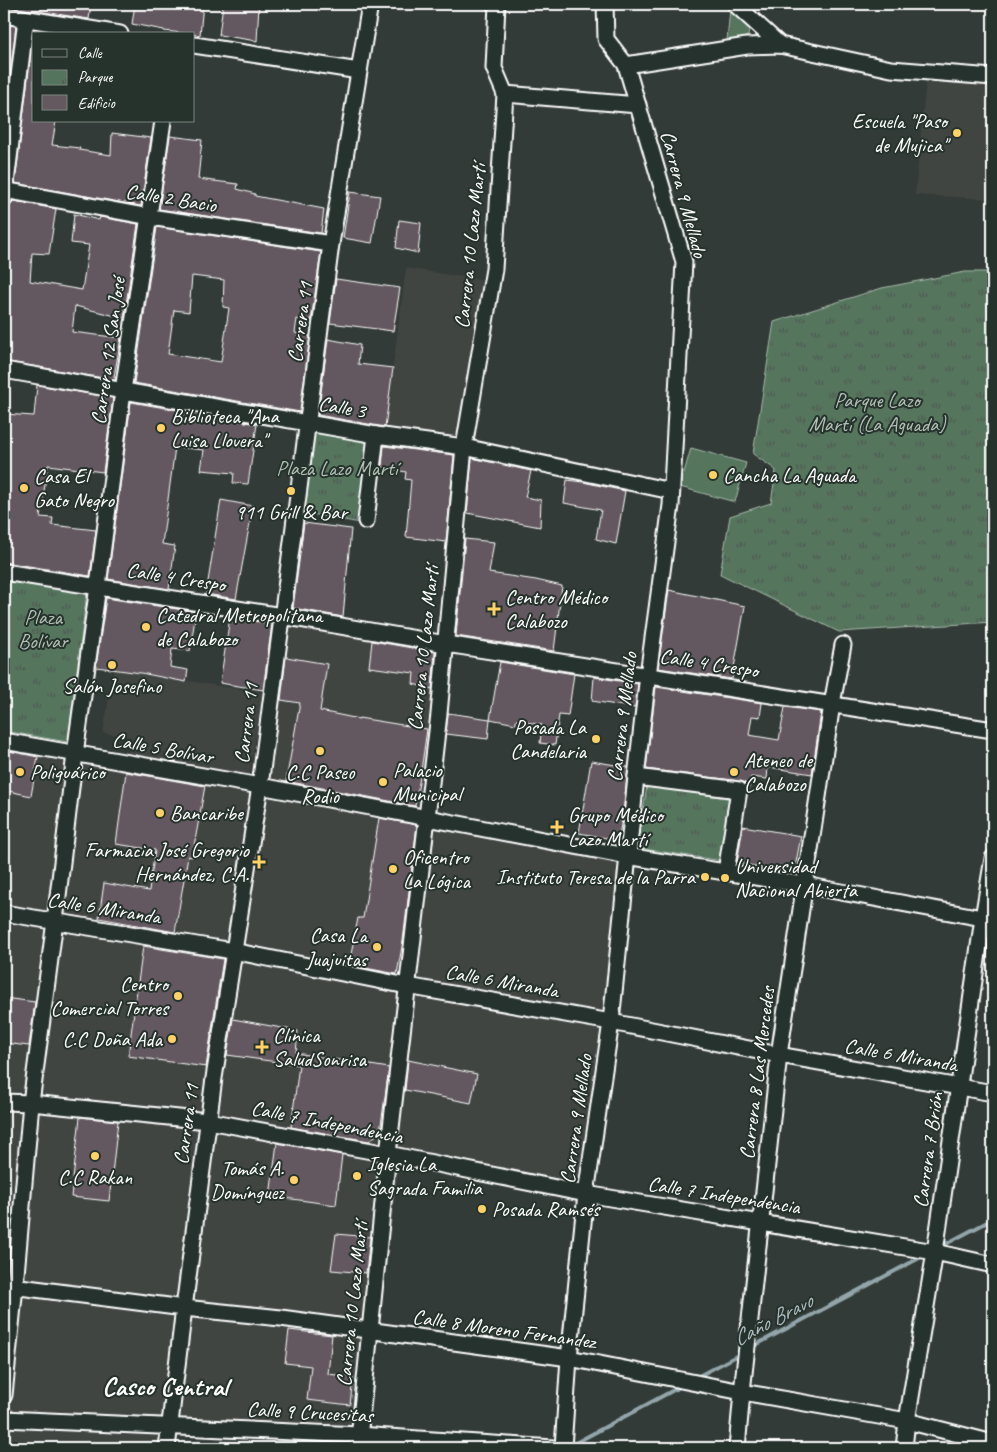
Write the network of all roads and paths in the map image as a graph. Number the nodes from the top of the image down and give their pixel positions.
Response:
1 (370, 4) edge
2 (497, 4) edge
3 (605, 4) edge
4 (735, 4) edge
5 (4, 15) edge
6 (26, 19) junction
7 (107, 32) edge
8 (195, 45) edge
9 (780, 45) junction
10 (626, 65) junction
11 (359, 71) junction
12 (993, 77) edge
13 (505, 94) junction
14 (638, 105) junction
15 (163, 122) edge
16 (4, 193) edge
17 (150, 216) junction
18 (332, 244) junction
19 (4, 370) edge
20 (123, 392) junction
21 (308, 423) junction
22 (376, 435) junction
23 (464, 447) junction
24 (671, 491) junction
25 (366, 521) dead end
26 (4, 572) edge
27 (98, 586) junction
28 (282, 616) junction
29 (446, 644) junction
30 (843, 645) dead end
31 (648, 675) junction
32 (832, 704) junction
33 (993, 727) edge
34 (4, 741) edge
35 (74, 754) junction
36 (636, 777) junction
37 (260, 786) junction
38 (427, 819) junction
39 (627, 856) junction
40 (993, 858) edge
41 (726, 872) junction
42 (804, 885) junction
43 (4, 913) edge
44 (988, 919) edge
45 (55, 921) junction
46 (233, 951) junction
47 (407, 986) junction
48 (611, 1022) junction
49 (779, 1054) junction
50 (959, 1087) junction
51 (993, 1093) edge
52 (4, 1102) edge
53 (31, 1104) junction
54 (208, 1121) junction
55 (388, 1154) junction
56 (586, 1194) junction
57 (760, 1222) junction
58 (935, 1252) junction
59 (993, 1264) edge
60 (9, 1285) edge
61 (184, 1308) junction
62 (370, 1331) junction
63 (569, 1358) junction
64 (742, 1392) junction
65 (4, 1395) edge
66 (4, 1419) edge
67 (907, 1421) junction
68 (170, 1426) junction
69 (359, 1442) edge
70 (993, 1443) edge
71 (167, 1448) edge
72 (553, 1448) edge
73 (563, 1448) edge
74 (737, 1448) edge
75 (904, 1448) edge

1 - 11 street, Carrera 11
2 - 13 street, Carrera 10 Lazo Martí
3 - 10 street, Carrera 9 Mellado
4 - 9 street
5 - 6 street
6 - 7 street
6 - 16 street
8 - 11 street
9 - 10 street
9 - 12 street
10 - 14 street, Carrera 9 Mellado
11 - 18 street, Carrera 11
13 - 14 street
13 - 23 street, Carrera 10 Lazo Martí
14 - 24 street, Carrera 9 Mellado
15 - 17 street, Carrera 12 San José
16 - 17 street, Calle 2 Bacio
17 - 18 street, Calle 2 Bacio
17 - 20 street, Carrera 12 San José
18 - 21 street, Carrera 11
19 - 20 street, Calle 3
20 - 21 street, Calle 3
20 - 27 street, Carrera 12 San José
21 - 22 street, Calle 3
21 - 28 street, Carrera 11
22 - 23 street, Calle 3
22 - 25 street
23 - 24 street, Calle 3
23 - 29 street, Carrera 10 Lazo Martí
24 - 31 street, Carrera 9 Mellado
26 - 27 street, Calle 4 Crespo
27 - 28 street, Calle 4 Crespo
27 - 35 street, Carrera 12 San José
28 - 29 street, Calle 4 Crespo
28 - 37 street, Carrera 11
29 - 31 street, Calle 4 Crespo
29 - 38 street, Carrera 10 Lazo Martí
30 - 32 street, Carrera 8 Las Mercedes
31 - 32 street, Calle 4 Crespo
31 - 36 street, Carrera 9 Mellado
32 - 33 street, Calle 4 Crespo
32 - 42 street, Carrera 8 Las Mercedes
34 - 35 street, Calle 5 Bolívar
35 - 37 street, Calle 5 Bolívar
35 - 45 street
36 - 39 street, Carrera 9 Mellado
36 - 41 street
37 - 38 street, Calle 5 Bolívar
37 - 46 street, Carrera 11
38 - 39 street, Calle 5 Bolívar
38 - 47 street, Carrera 10 Lazo Martí
39 - 41 street, Calle 5 Bolívar
39 - 48 street, Carrera 9 Mellado
40 - 44 street, Carrera 7 Brión
41 - 42 street, Calle 5 Bolívar
42 - 44 street, Calle 5 Bolívar
42 - 49 street, Carrera 8 Las Mercedes
43 - 45 street, Calle 6 Miranda
44 - 50 street, Carrera 7 Brión
45 - 46 street, Calle 6 Miranda
45 - 53 street
46 - 47 street, Calle 6 Miranda
46 - 54 street, Carrera 11
47 - 48 street, Calle 6 Miranda
47 - 55 street, Carrera 10 Lazo Martí
48 - 49 street, Calle 6 Miranda
48 - 56 street, Carrera 9 Mellado
49 - 50 street, Calle 6 Miranda
49 - 57 street, Carrera 8 Las Mercedes
50 - 51 street, Calle 6 Miranda
50 - 58 street, Carrera 7 Brión
52 - 53 street, Calle 7 Independencia
53 - 54 street, Calle 7 Independencia
53 - 60 street
54 - 55 street, Calle 7 Independencia
54 - 61 street, Carrera 11
55 - 56 street, Calle 7 Independencia
55 - 62 street, Carrera 10 Lazo Martí
56 - 57 street, Calle 7 Independencia
56 - 63 street, Carrera 9 Mellado
57 - 58 street, Calle 7 Independencia
57 - 64 street, Carrera 8 Las Mercedes
58 - 59 street, Calle 7 Independencia
58 - 67 street, Carrera 7 Brión
60 - 61 street, Calle 8 Moreno Fernandez
60 - 65 street
61 - 62 street, Calle 8 Moreno Fernandez
61 - 68 street, Carrera 11
62 - 63 street, Calle 8 Moreno Fernandez
62 - 69 street, Carrera 10 Lazo Martí
63 - 64 street, Calle 8 Moreno Fernandez
63 - 73 street, Carrera 9 Mellado
64 - 67 street, Calle 8 Moreno Fernandez
64 - 74 street, Carrera 8 Las Mercedes
66 - 68 street, Calle 9 Crucesitas
67 - 70 street, Calle 8 Moreno Fernandez
67 - 75 street, Carrera 7 Brión
68 - 69 street, Calle 9 Crucesitas
68 - 71 street, Carrera 11
69 - 72 street, Calle 9 Crucesitas

